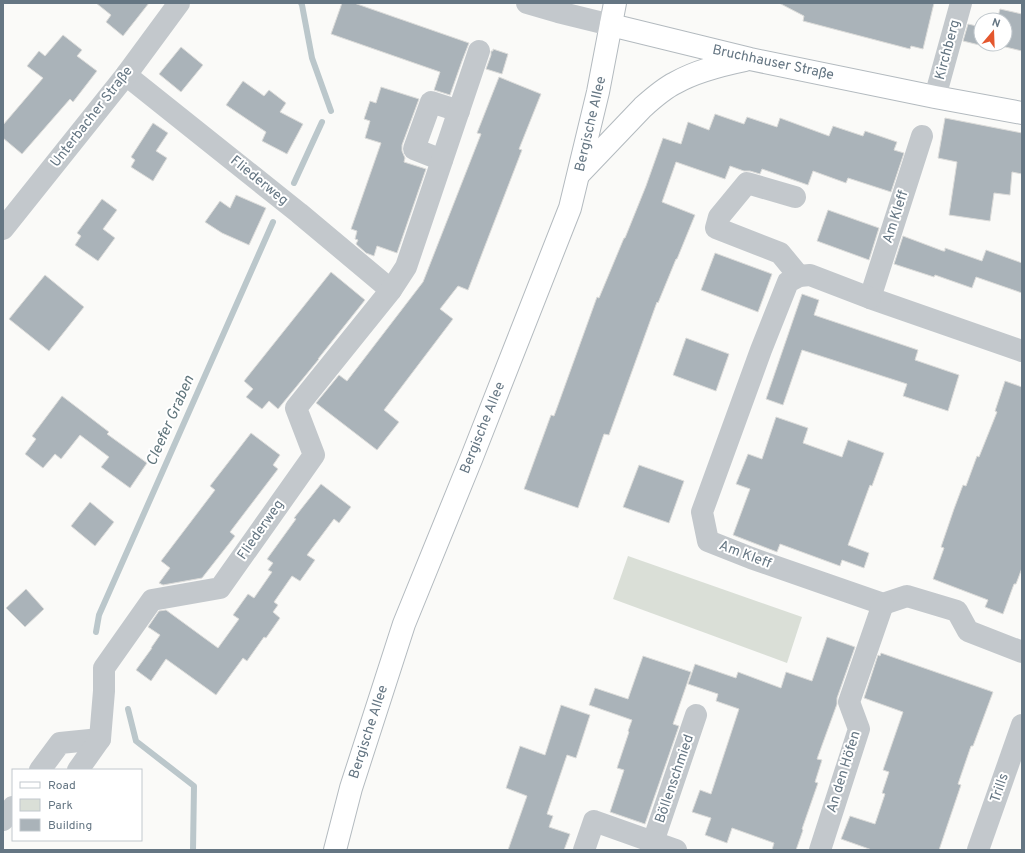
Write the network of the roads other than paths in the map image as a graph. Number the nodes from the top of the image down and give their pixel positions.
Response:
1 (180, 3) edge
2 (527, 3) edge
3 (615, 3) edge
4 (961, 3) edge
5 (611, 25) junction
6 (479, 51) dead end
7 (750, 59) junction
8 (126, 75) junction
9 (935, 97) junction
10 (459, 111) junction
11 (1022, 113) edge
12 (922, 136) dead end
13 (442, 160) junction
14 (580, 173) junction
15 (796, 197) dead end
16 (3, 229) edge
17 (799, 276) junction
18 (391, 290) junction
19 (870, 298) junction
20 (1022, 351) edge
21 (883, 604) junction
22 (1022, 652) edge
23 (696, 715) dead end
24 (1022, 725) edge
25 (100, 739) junction
26 (41, 769) edge
27 (79, 769) edge
28 (12, 808) edge
29 (3, 820) edge
30 (654, 842) junction
31 (335, 850) edge
32 (584, 850) edge
33 (676, 850) edge
34 (820, 850) edge
35 (978, 850) edge

1 - 8 street, Unterbacher Straße
2 - 5 street, Bruchhauser Straße
3 - 5 main road, Bergische Allee
4 - 9 street, Kirchberg
5 - 7 main road, Bruchhauser Straße
5 - 14 main road, Bergische Allee
6 - 10 street, Fliederweg
7 - 9 main road, Bruchhauser Straße
7 - 14 main road
8 - 16 street, Unterbacher Straße
8 - 18 street, Fliederweg
9 - 11 main road, Bruchhauser Straße
10 - 13 street, Fliederweg
10 - 13 street
12 - 19 street, Am Kleff
13 - 18 street, Fliederweg
14 - 31 main road, Bergische Allee
15 - 17 street
17 - 19 street
17 - 21 street, Am Kleff
18 - 25 street, Fliederweg
19 - 20 street
21 - 22 street
21 - 34 street, An den Höfen
23 - 30 street, Böllenschmied
24 - 35 street, Trills
25 - 26 street
25 - 27 street
28 - 29 street
30 - 32 street, Böllenschmied
30 - 33 street, Böllenschmied

